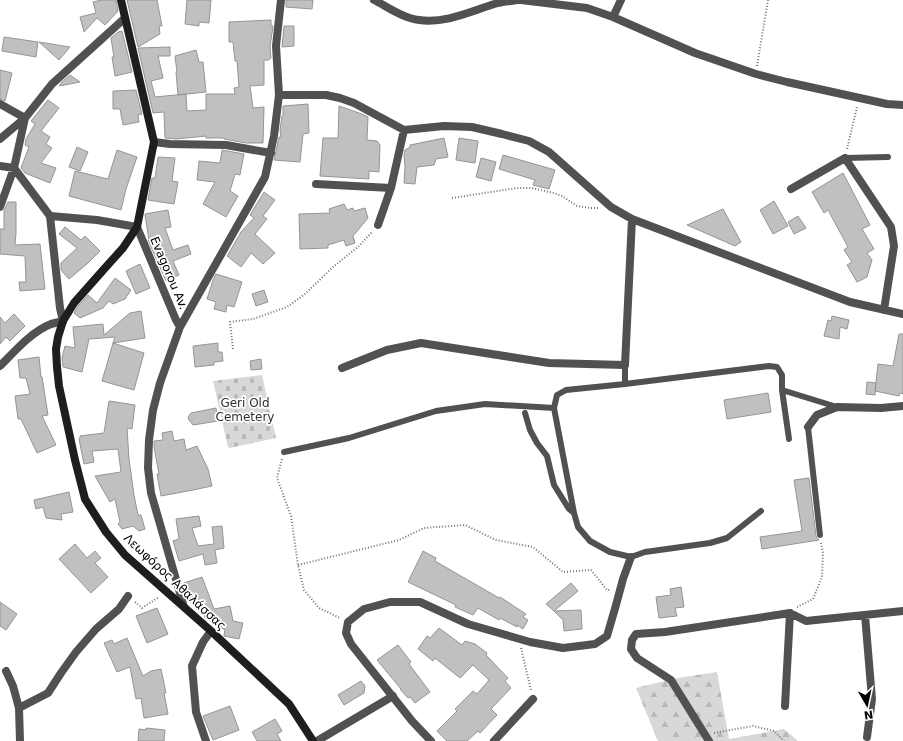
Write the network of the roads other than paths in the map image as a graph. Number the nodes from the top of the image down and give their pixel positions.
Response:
1 (121, 0) edge
2 (281, 0) edge
3 (374, 0) edge
4 (517, 0) edge
5 (521, 0) edge
6 (621, 0) edge
7 (613, 17) junction
8 (125, 18) junction
9 (279, 95) junction
10 (0, 104) edge
11 (903, 105) edge
12 (25, 118) junction
13 (404, 130) junction
14 (0, 139) edge
15 (154, 142) junction
16 (271, 153) junction
17 (888, 157) dead end
18 (845, 158) junction
19 (0, 166) edge
20 (14, 168) junction
21 (316, 184) dead end
22 (391, 188) junction
23 (791, 189) dead end
24 (0, 207) edge
25 (50, 216) junction
26 (632, 219) junction
27 (378, 225) road end
28 (137, 227) junction
29 (884, 310) junction
30 (903, 314) edge
31 (63, 321) junction
32 (180, 327) junction
33 (624, 365) junction
34 (0, 366) edge
35 (342, 368) dead end
36 (625, 384) junction
37 (782, 390) junction
38 (903, 406) edge
39 (837, 407) junction
40 (554, 408) junction
41 (525, 413) dead end
42 (808, 427) joint
43 (789, 439) dead end
44 (284, 452) road end
45 (761, 511) dead end
46 (574, 513) junction
47 (820, 535) road end
48 (631, 557) junction
49 (128, 596) road end
50 (184, 607) junction
51 (903, 611) edge
52 (790, 613) junction
53 (865, 616) junction
54 (211, 632) junction
55 (6, 671) dead end
56 (393, 696) junction
57 (534, 699) road end
58 (785, 706) dead end
59 (19, 708) junction
60 (867, 737) dead end
61 (707, 738) edge
62 (20, 741) edge
63 (206, 741) edge
64 (313, 741) edge
65 (317, 741) edge
66 (431, 741) edge
67 (494, 741) edge

1 - 8 main road
2 - 9 street
3 - 4 street
5 - 7 street
6 - 7 street
7 - 11 street
8 - 12 street
8 - 15 main road
9 - 13 street
9 - 16 street
10 - 12 street
12 - 14 street
12 - 20 street
13 - 22 street
13 - 26 street
15 - 16 street
15 - 28 main road
16 - 32 street
17 - 18 lane
18 - 23 street
18 - 29 street
19 - 20 street
20 - 24 street
20 - 25 street
21 - 22 street
22 - 27 street
25 - 28 street
25 - 31 street
26 - 29 street
26 - 33 street
28 - 31 main road, Λεωφόρος Αθαλάσσας
28 - 32 street, Evagorou Av.
29 - 30 street
31 - 34 street
31 - 50 main road, Λεωφόρος Αθαλάσσας
32 - 50 street
33 - 35 street
33 - 36 lane
36 - 37 lane
36 - 40 lane
37 - 39 lane
37 - 43 lane
38 - 39 street
39 - 42 street
40 - 44 lane
40 - 46 lane
41 - 46 lane
42 - 47 lane
45 - 48 lane
46 - 48 lane
48 - 56 street
49 - 59 street
50 - 54 main road, Λεωφόρος Αθαλάσσας
51 - 53 street
52 - 53 street
52 - 58 street
52 - 61 street
53 - 60 street
54 - 63 street
54 - 64 main road, Λεωφόρος Αθαλάσσας
55 - 59 street
56 - 65 street
56 - 66 street
57 - 67 street
59 - 62 street

